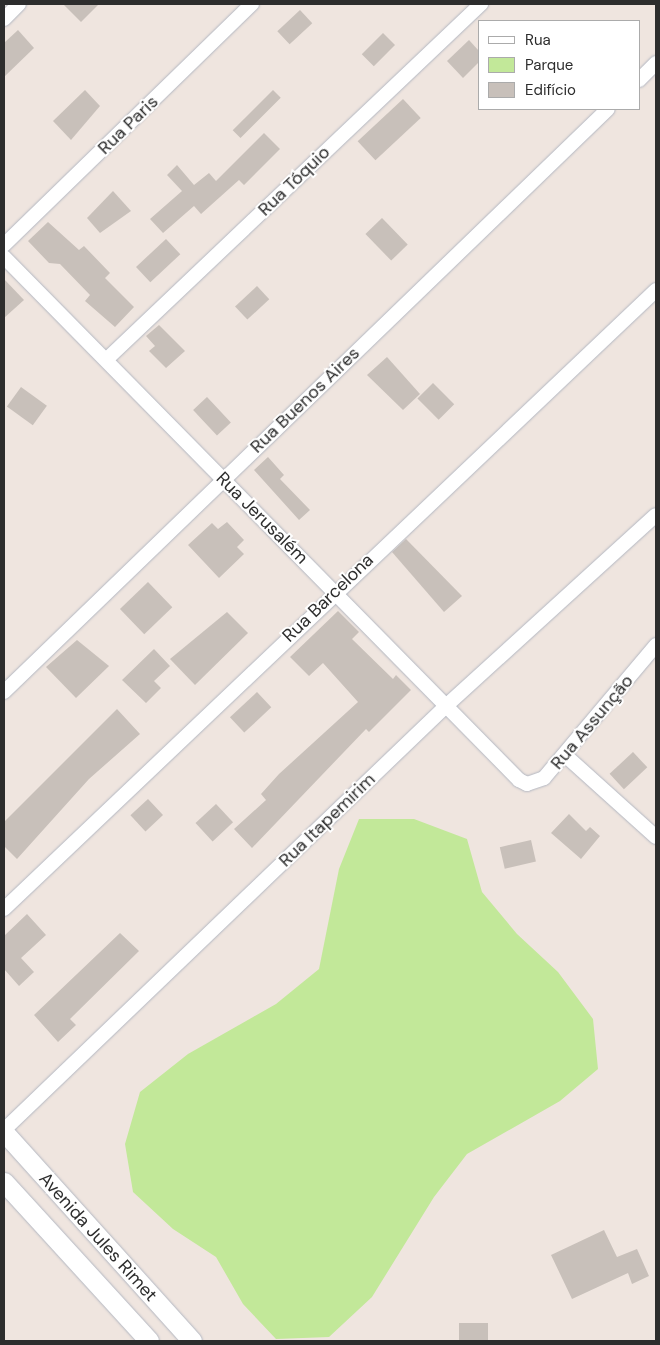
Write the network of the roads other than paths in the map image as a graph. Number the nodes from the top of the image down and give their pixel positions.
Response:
1 (19, 4) edge
2 (252, 4) edge
3 (481, 4) edge
4 (4, 19) edge
5 (656, 63) edge
6 (640, 79) edge
7 (607, 110) edge
8 (4, 245) edge
9 (4, 257) edge
10 (656, 290) edge
11 (108, 359) junction
12 (223, 479) junction
13 (656, 515) edge
14 (334, 592) junction
15 (656, 648) edge
16 (4, 692) edge
17 (447, 705) junction
18 (566, 756) junction
19 (519, 780) joint
20 (656, 837) edge
21 (4, 909) edge
22 (4, 1131) edge
23 (4, 1182) edge
24 (149, 1341) edge
25 (192, 1341) edge

1 - 4 street
2 - 8 street, Rua Paris
3 - 11 street, Rua Tóquio
5 - 6 street
7 - 12 street, Rua Buenos Aires
9 - 11 street, Rua Jerusalém
10 - 14 street, Rua Barcelona
11 - 12 street, Rua Jerusalém
12 - 14 street, Rua Jerusalém
12 - 16 street, Rua Buenos Aires
13 - 17 street, Rua Itapemirim
14 - 17 street, Rua Jerusalém
14 - 21 street, Rua Barcelona
15 - 18 street, Rua Assunção
17 - 19 street, Rua Jerusalém
17 - 22 street, Rua Itapemirim
18 - 19 street, Rua Assunção
18 - 20 street
22 - 25 main road, Avenida Jules Rimet
23 - 24 main road, Avenida Jules Rimet

